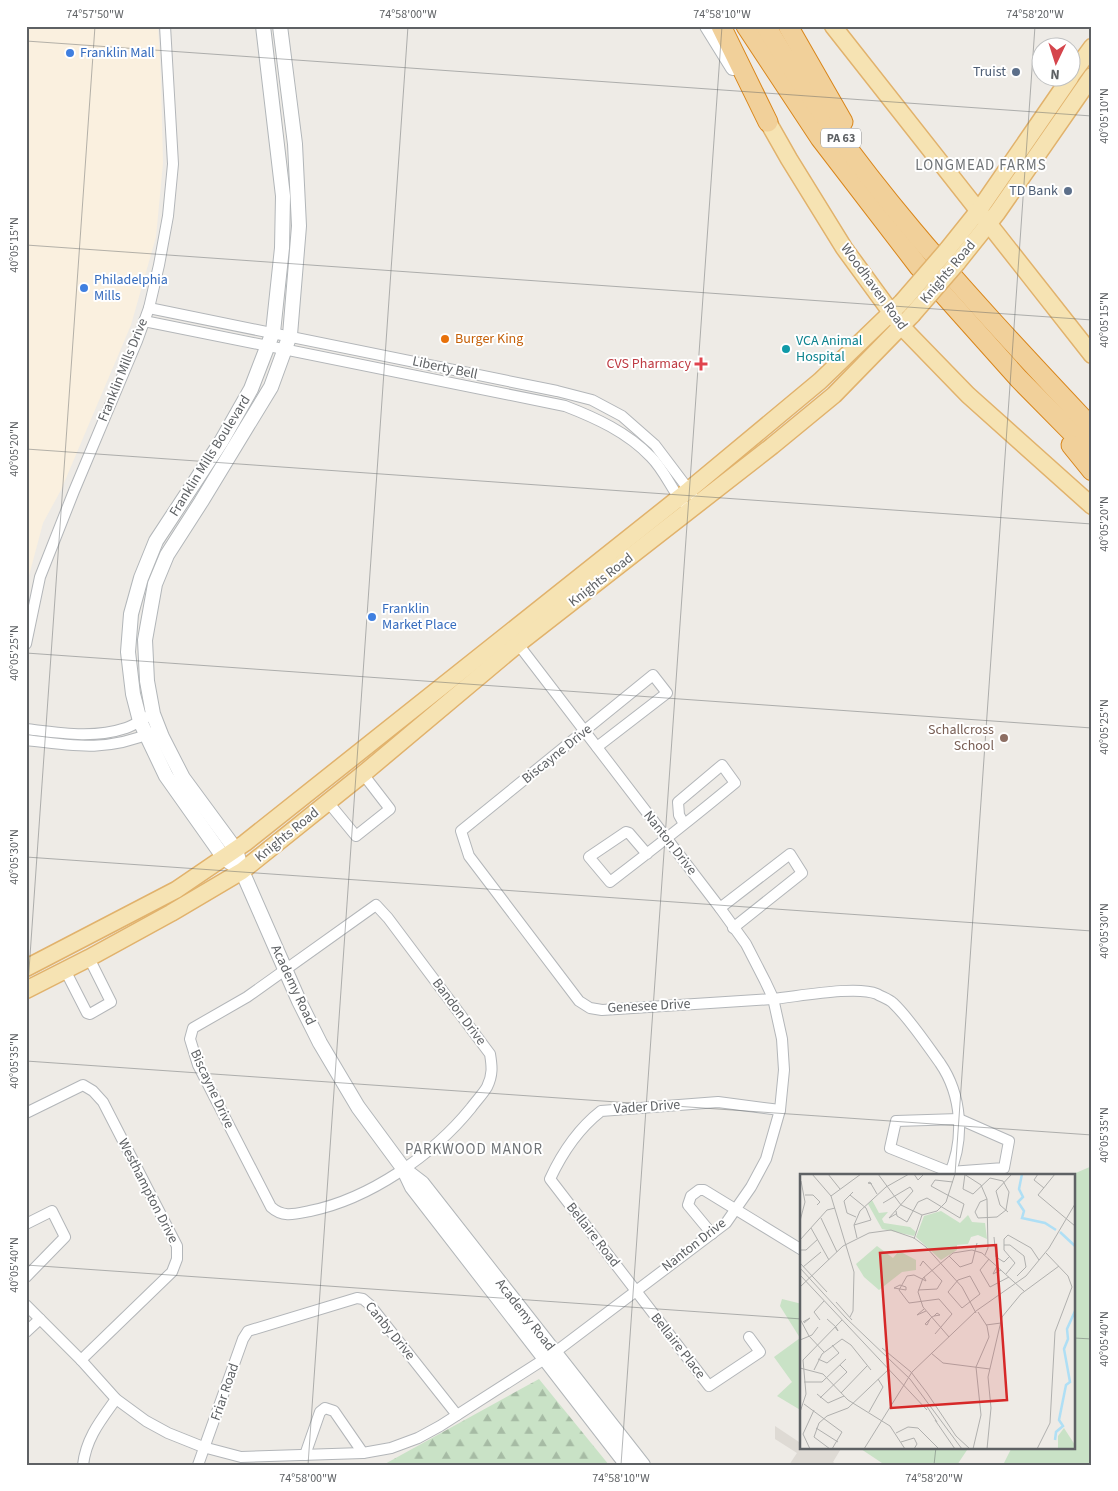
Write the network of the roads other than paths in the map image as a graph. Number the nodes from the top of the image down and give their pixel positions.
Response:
1 (165, 26) edge
2 (263, 26) edge
3 (280, 26) edge
4 (707, 26) edge
5 (721, 26) edge
6 (746, 26) edge
7 (766, 26) edge
8 (788, 26) edge
9 (833, 26) edge
10 (1092, 47) edge
11 (1080, 63) edge
12 (1092, 76) edge
13 (1062, 88) edge
14 (768, 122) junction
15 (1026, 141) junction
16 (1040, 150) junction
17 (979, 210) junction
18 (988, 224) junction
19 (925, 243) junction
20 (952, 256) junction
21 (897, 307) junction
22 (149, 308) junction
23 (907, 321) junction
24 (144, 322) junction
25 (290, 335) junction
26 (271, 339) junction
27 (285, 349) junction
28 (1092, 356) edge
29 (1019, 379) junction
30 (1092, 428) edge
31 (1092, 453) edge
32 (1092, 471) edge
33 (684, 494) junction
34 (1092, 506) edge
35 (694, 507) junction
36 (26, 644) edge
37 (518, 644) junction
38 (153, 714) junction
39 (140, 721) junction
40 (26, 729) edge
41 (153, 732) junction
42 (584, 732) junction
43 (26, 740) edge
44 (597, 747) junction
45 (363, 774) junction
46 (328, 802) junction
47 (684, 824) junction
48 (464, 829) joint
49 (666, 839) junction
50 (230, 854) junction
51 (647, 854) junction
52 (242, 871) junction
53 (377, 906) joint
54 (720, 908) junction
55 (733, 928) junction
56 (56, 952) junction
57 (89, 958) junction
58 (26, 968) edge
59 (65, 970) junction
60 (286, 970) junction
61 (26, 990) edge
62 (773, 998) junction
63 (780, 1110) junction
64 (26, 1113) edge
65 (959, 1119) junction
66 (403, 1168) junction
67 (949, 1173) edge
68 (550, 1179) joint
69 (275, 1211) joint
70 (735, 1211) junction
71 (26, 1224) edge
72 (712, 1234) junction
73 (800, 1249) edge
74 (26, 1277) edge
75 (635, 1290) junction
76 (26, 1305) edge
77 (40, 1319) junction
78 (26, 1332) edge
79 (245, 1335) joint
80 (749, 1336) dead end
81 (549, 1356) junction
82 (81, 1360) junction
83 (116, 1399) junction
84 (457, 1415) junction
85 (203, 1448) junction
86 (363, 1453) junction
87 (305, 1456) junction
88 (240, 1461) edge
89 (82, 1465) edge
90 (198, 1465) edge
91 (627, 1465) edge
92 (643, 1465) edge

1 - 22 street, Franklin Mills Drive
2 - 26 street, Franklin Mills Boulevard
3 - 25 street, Franklin Mills Boulevard
4 - 14 street, Woodhaven Road
5 - 14 highway
6 - 29 highway, PA 63
7 - 19 highway, PA 63
8 - 19 highway
9 - 17 main road
10 - 11 main road, Knights Road
12 - 16 main road, Knights Road
13 - 15 main road, Knights Road
14 - 21 main road, Woodhaven Road
15 - 16 main road
15 - 17 main road, Knights Road
16 - 18 main road, Knights Road
17 - 18 main road
17 - 20 main road, Knights Road
18 - 20 main road, Knights Road
18 - 28 main road
19 - 30 highway, PA 63
20 - 21 main road, Knights Road, bridge
20 - 23 main road, Knights Road, bridge
21 - 23 main road, Woodhaven Road
21 - 33 main road, Knights Road
22 - 24 street, Franklin Mills Drive
22 - 26 street, Liberty Bell
23 - 34 main road, Woodhaven Road
23 - 35 main road, Knights Road
24 - 26 street, Liberty Bell
24 - 36 street, Franklin Mills Drive
25 - 26 street, Liberty Bell
25 - 27 street, Franklin Mills Boulevard
25 - 33 street, Liberty Bell
26 - 27 street, Liberty Bell
26 - 39 street, Franklin Mills Boulevard
27 - 33 street, Liberty Bell
27 - 38 street, Franklin Mills Boulevard
29 - 31 highway, PA 63
29 - 32 highway
33 - 35 street, Liberty Bell
33 - 50 main road, Knights Road
35 - 37 main road, Knights Road
37 - 42 street, Nanton Drive
37 - 45 main road, Knights Road
38 - 39 street
38 - 41 street, Franklin Mills Boulevard
39 - 40 street
39 - 41 street, Franklin Mills Boulevard
41 - 43 street
41 - 50 street, Franklin Mills Boulevard
42 - 44 street, Nanton Drive
42 - 44 street, Biscayne Drive
42 - 48 street, Biscayne Drive
44 - 49 street, Nanton Drive
45 - 46 main road, Knights Road
45 - 46 street
46 - 52 main road, Knights Road
47 - 47 street
47 - 49 street
48 - 62 street, Genesee Drive
49 - 51 street
49 - 54 street, Nanton Drive
50 - 52 street, Academy Road
50 - 56 main road, Knights Road
51 - 51 street
52 - 57 main road, Knights Road
52 - 60 street, Academy Road
53 - 60 street, Biscayne Drive
53 - 66 street, Bandon Drive
54 - 55 street, Nanton Drive
54 - 55 street
55 - 62 street, Nanton Drive
56 - 58 main road, Knights Road
56 - 59 main road
57 - 59 main road, Knights Road
57 - 59 street
59 - 61 main road, Knights Road
60 - 66 street, Academy Road
60 - 69 street, Biscayne Drive
62 - 63 street, Nanton Drive
62 - 65 street, Genesee Drive
63 - 68 street, Vader Drive
63 - 70 street, Nanton Drive
64 - 82 street, Westhampton Drive
65 - 67 street
65 - 67 street
65 - 67 street
66 - 69 street, Bandon Drive
66 - 81 street, Academy Road
68 - 75 street, Bellaire Road
70 - 72 street, Nanton Drive
70 - 72 street
70 - 73 street
71 - 74 street
72 - 75 street, Nanton Drive
75 - 80 street, Bellaire Place
75 - 81 street, Nanton Drive
76 - 77 street, Nanton Drive
77 - 78 street
77 - 82 street, Nanton Drive
79 - 84 street, Canby Drive
79 - 85 street, Friar Road
81 - 84 street, Nanton Drive
81 - 91 street, Academy Road
81 - 92 street, Academy Road
82 - 83 street, Nanton Drive
83 - 85 street, Nanton Drive
83 - 89 street
84 - 86 street, Nanton Drive
85 - 88 street, Nanton Drive
85 - 90 street, Friar Road
86 - 87 street, Nanton Drive
86 - 87 street
87 - 88 street, Nanton Drive

